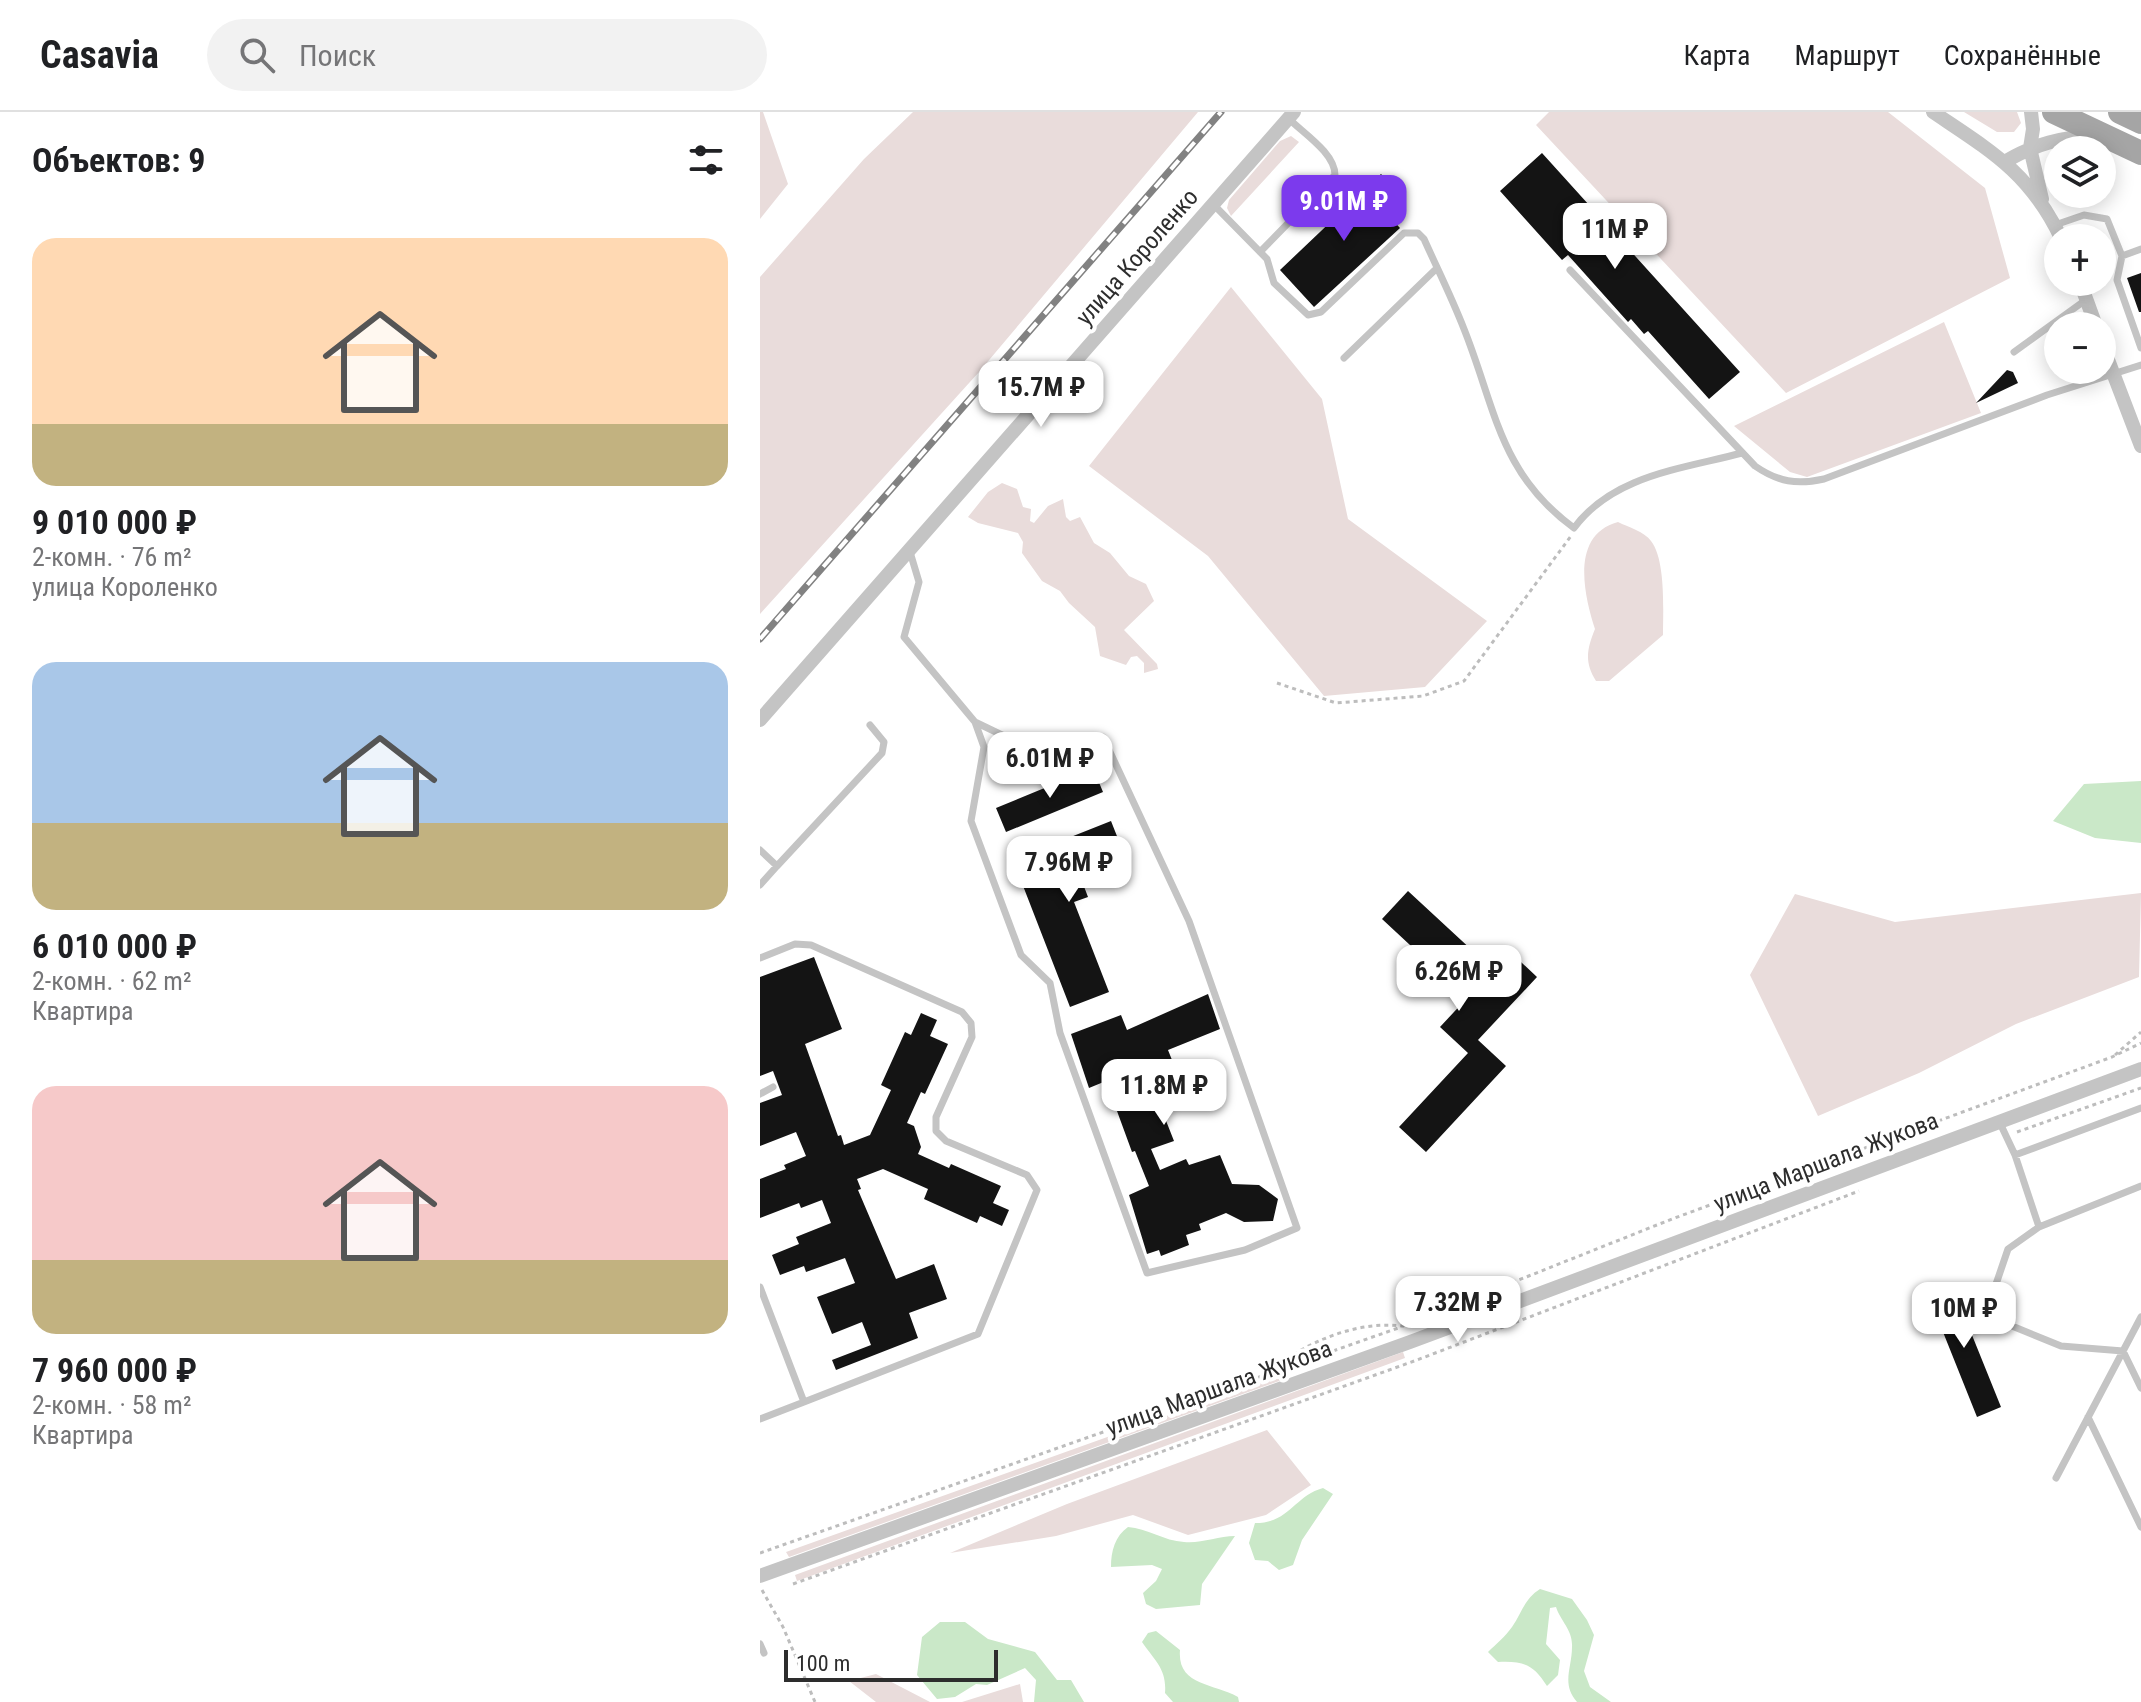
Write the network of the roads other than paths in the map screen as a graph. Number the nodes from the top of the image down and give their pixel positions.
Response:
1 (1933, 112) edge
2 (2031, 112) edge
3 (2054, 112) edge
4 (2120, 112) edge
5 (1291, 115) edge
6 (2141, 122) edge
7 (2103, 135) junction
8 (2030, 148) junction
9 (2141, 153) edge
10 (2006, 161) junction
11 (1213, 204) junction
12 (2043, 204) junction
13 (2054, 224) edge
14 (2070, 224) edge
15 (2109, 224) edge
16 (2116, 241) edge
17 (2141, 249) edge
18 (1260, 252) junction
19 (2122, 256) junction
20 (1437, 268) junction
21 (1570, 270) dead end
22 (2086, 296) edge
23 (2087, 299) junction
24 (2091, 312) edge
25 (2141, 348) edge
26 (2014, 352) dead end
27 (1344, 358) dead end
28 (2141, 365) edge
29 (2116, 374) edge
30 (2116, 383) edge
31 (2083, 384) edge
32 (2141, 446) edge
33 (1742, 453) junction
34 (910, 550) junction
35 (760, 720) edge
36 (975, 722) junction
37 (870, 725) dead end
38 (760, 850) edge
39 (777, 866) junction
40 (760, 885) edge
41 (760, 958) edge
42 (2141, 1069) edge
43 (773, 1087) dead end
44 (760, 1094) edge
45 (2141, 1108) edge
46 (1999, 1120) junction
47 (2015, 1155) junction
48 (2141, 1186) edge
49 (2039, 1227) junction
50 (760, 1287) edge
51 (2141, 1317) edge
52 (2123, 1351) junction
53 (2141, 1388) edge
54 (804, 1402) junction
55 (2088, 1417) junction
56 (760, 1419) edge
57 (2056, 1478) dead end
58 (2141, 1527) edge
59 (760, 1576) edge
60 (760, 1644) edge
61 (764, 1653) dead end

1 - 10 street
2 - 8 street
3 - 7 main road
4 - 6 main road
5 - 11 street, улица Короленко
5 - 18 lane
7 - 8 street
7 - 9 main road
8 - 10 street
8 - 12 street
10 - 12 street
11 - 18 lane
11 - 34 street, улица Короленко
12 - 13 street
14 - 15 lane
16 - 19 lane
17 - 19 lane
18 - 20 lane
19 - 25 lane
20 - 27 lane
20 - 33 lane
21 - 33 lane
22 - 23 street
23 - 24 street
23 - 26 lane
28 - 29 lane
30 - 32 street
31 - 33 lane
34 - 35 street, улица Короленко
34 - 36 lane
36 - 36 lane
37 - 39 lane
38 - 39 lane
39 - 40 lane
41 - 54 lane
42 - 46 street, улица Маршала Жукова
43 - 44 lane
45 - 47 lane
46 - 47 lane
46 - 59 street, улица Маршала Жукова
47 - 49 lane
48 - 49 lane
49 - 52 lane
50 - 54 lane
51 - 52 lane
52 - 53 lane
52 - 55 lane
54 - 56 lane
55 - 57 lane
55 - 58 lane
60 - 61 lane

